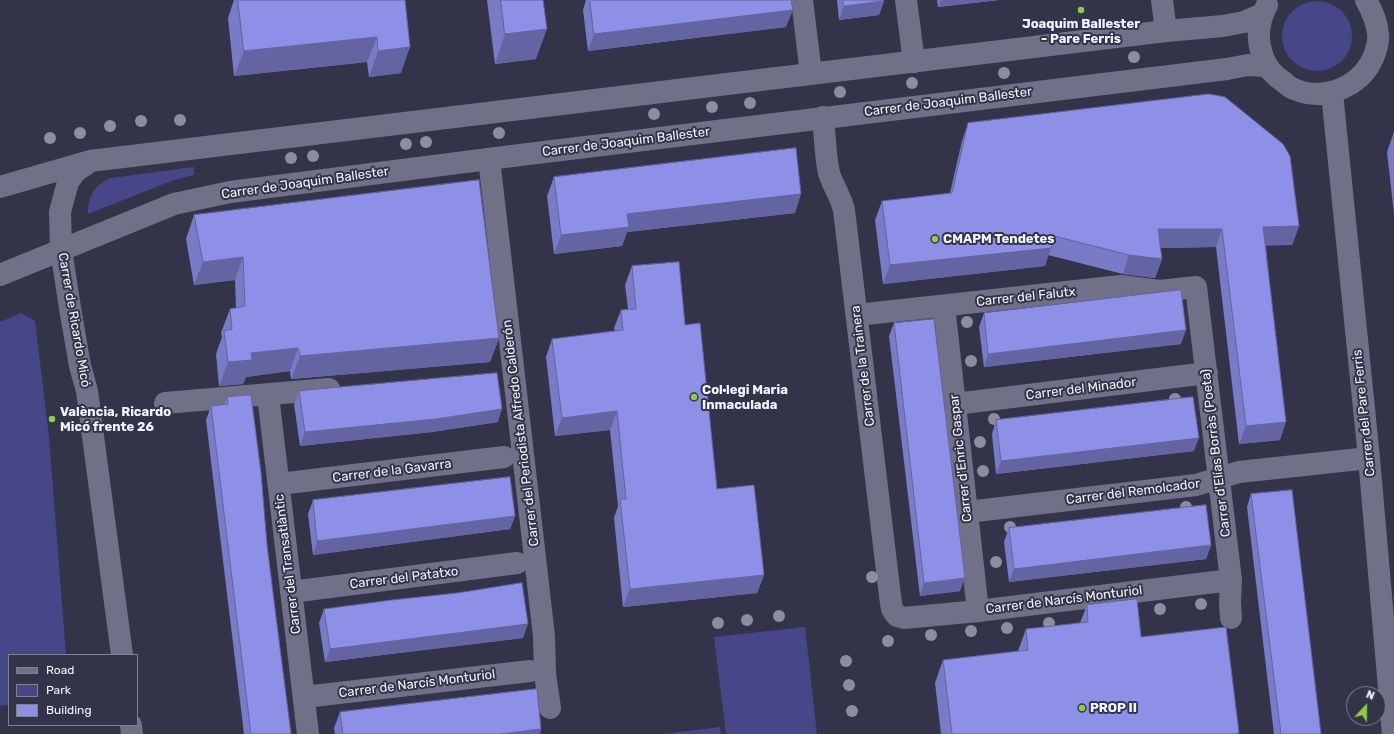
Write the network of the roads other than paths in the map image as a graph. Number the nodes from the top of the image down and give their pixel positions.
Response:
1 (802, 0) edge
2 (906, 0) edge
3 (1162, 0) edge
4 (1366, 0) edge
5 (1266, 7) edge
6 (1166, 31) junction
7 (1386, 35) edge
8 (914, 62) junction
9 (1266, 66) junction
10 (811, 74) junction
11 (1332, 93) junction
12 (823, 117) junction
13 (489, 159) junction
14 (90, 162) junction
15 (0, 187) edge
16 (61, 249) junction
17 (0, 275) edge
18 (1196, 288) joint
19 (944, 306) junction
20 (857, 315) junction
21 (1207, 373) junction
22 (346, 388) edge
23 (268, 395) junction
24 (165, 403) dead end
25 (955, 404) junction
26 (504, 457) dead end
27 (1369, 458) junction
28 (1219, 478) junction
29 (279, 484) junction
30 (967, 512) junction
31 (517, 564) dead end
32 (1231, 580) junction
33 (291, 592) junction
34 (978, 611) junction
35 (897, 616) joint
36 (1231, 618) dead end
37 (122, 654) edge
38 (1391, 670) edge
39 (530, 671) dead end
40 (304, 697) junction
41 (550, 708) dead end
42 (308, 734) edge
43 (1394, 734) edge

1 - 10 street
2 - 8 street
3 - 6 street
4 - 7 street
5 - 6 street
5 - 9 street
6 - 8 street
7 - 11 street
8 - 10 street
9 - 11 street
9 - 12 street, Carrer de Joaquim Ballester
10 - 14 street
11 - 27 street, Carrer del Pare Ferris
12 - 13 street, Carrer de Joaquim Ballester
12 - 20 street, Carrer de la Trainera
13 - 16 street, Carrer de Joaquim Ballester
13 - 41 street, Carrer del Periodista Alfredo Calderón
14 - 15 street
14 - 16 street, Carrer de Ricardo Micó
16 - 17 street, Carrer de Joaquim Ballester
16 - 37 street, Carrer de Ricardo Micó
18 - 19 street, Carrer del Falutx
18 - 21 street, Carrer d'Elías Borràs (Poeta)
19 - 20 street, Carrer del Falutx
19 - 25 street, Carrer d'Enric Gaspar
20 - 35 street, Carrer de la Trainera
21 - 25 street, Carrer del Minador
21 - 28 street, Carrer d'Elías Borràs (Poeta)
22 - 23 street
23 - 24 street
23 - 29 street, Carrer del Transatlàntic
25 - 30 street, Carrer d'Enric Gaspar
26 - 29 street, Carrer de la Gavarra
27 - 28 street, Carrer del Remolcador
27 - 38 street, Carrer del Pare Ferris
28 - 30 street, Carrer del Remolcador
28 - 32 street, Carrer d'Elías Borràs (Poeta)
29 - 33 street, Carrer del Transatlàntic
30 - 34 street, Carrer d'Enric Gaspar
31 - 33 street, Carrer del Patatxo
32 - 34 street, Carrer de Narcís Monturiol
32 - 36 street, Carrer d'Elías Borràs (Poeta)
33 - 40 street, Carrer del Transatlàntic
34 - 35 street, Carrer de Narcís Monturiol
38 - 43 street, Carrer del Pare Ferris
39 - 40 street, Carrer de Narcís Monturiol
40 - 42 street, Carrer del Transatlàntic

